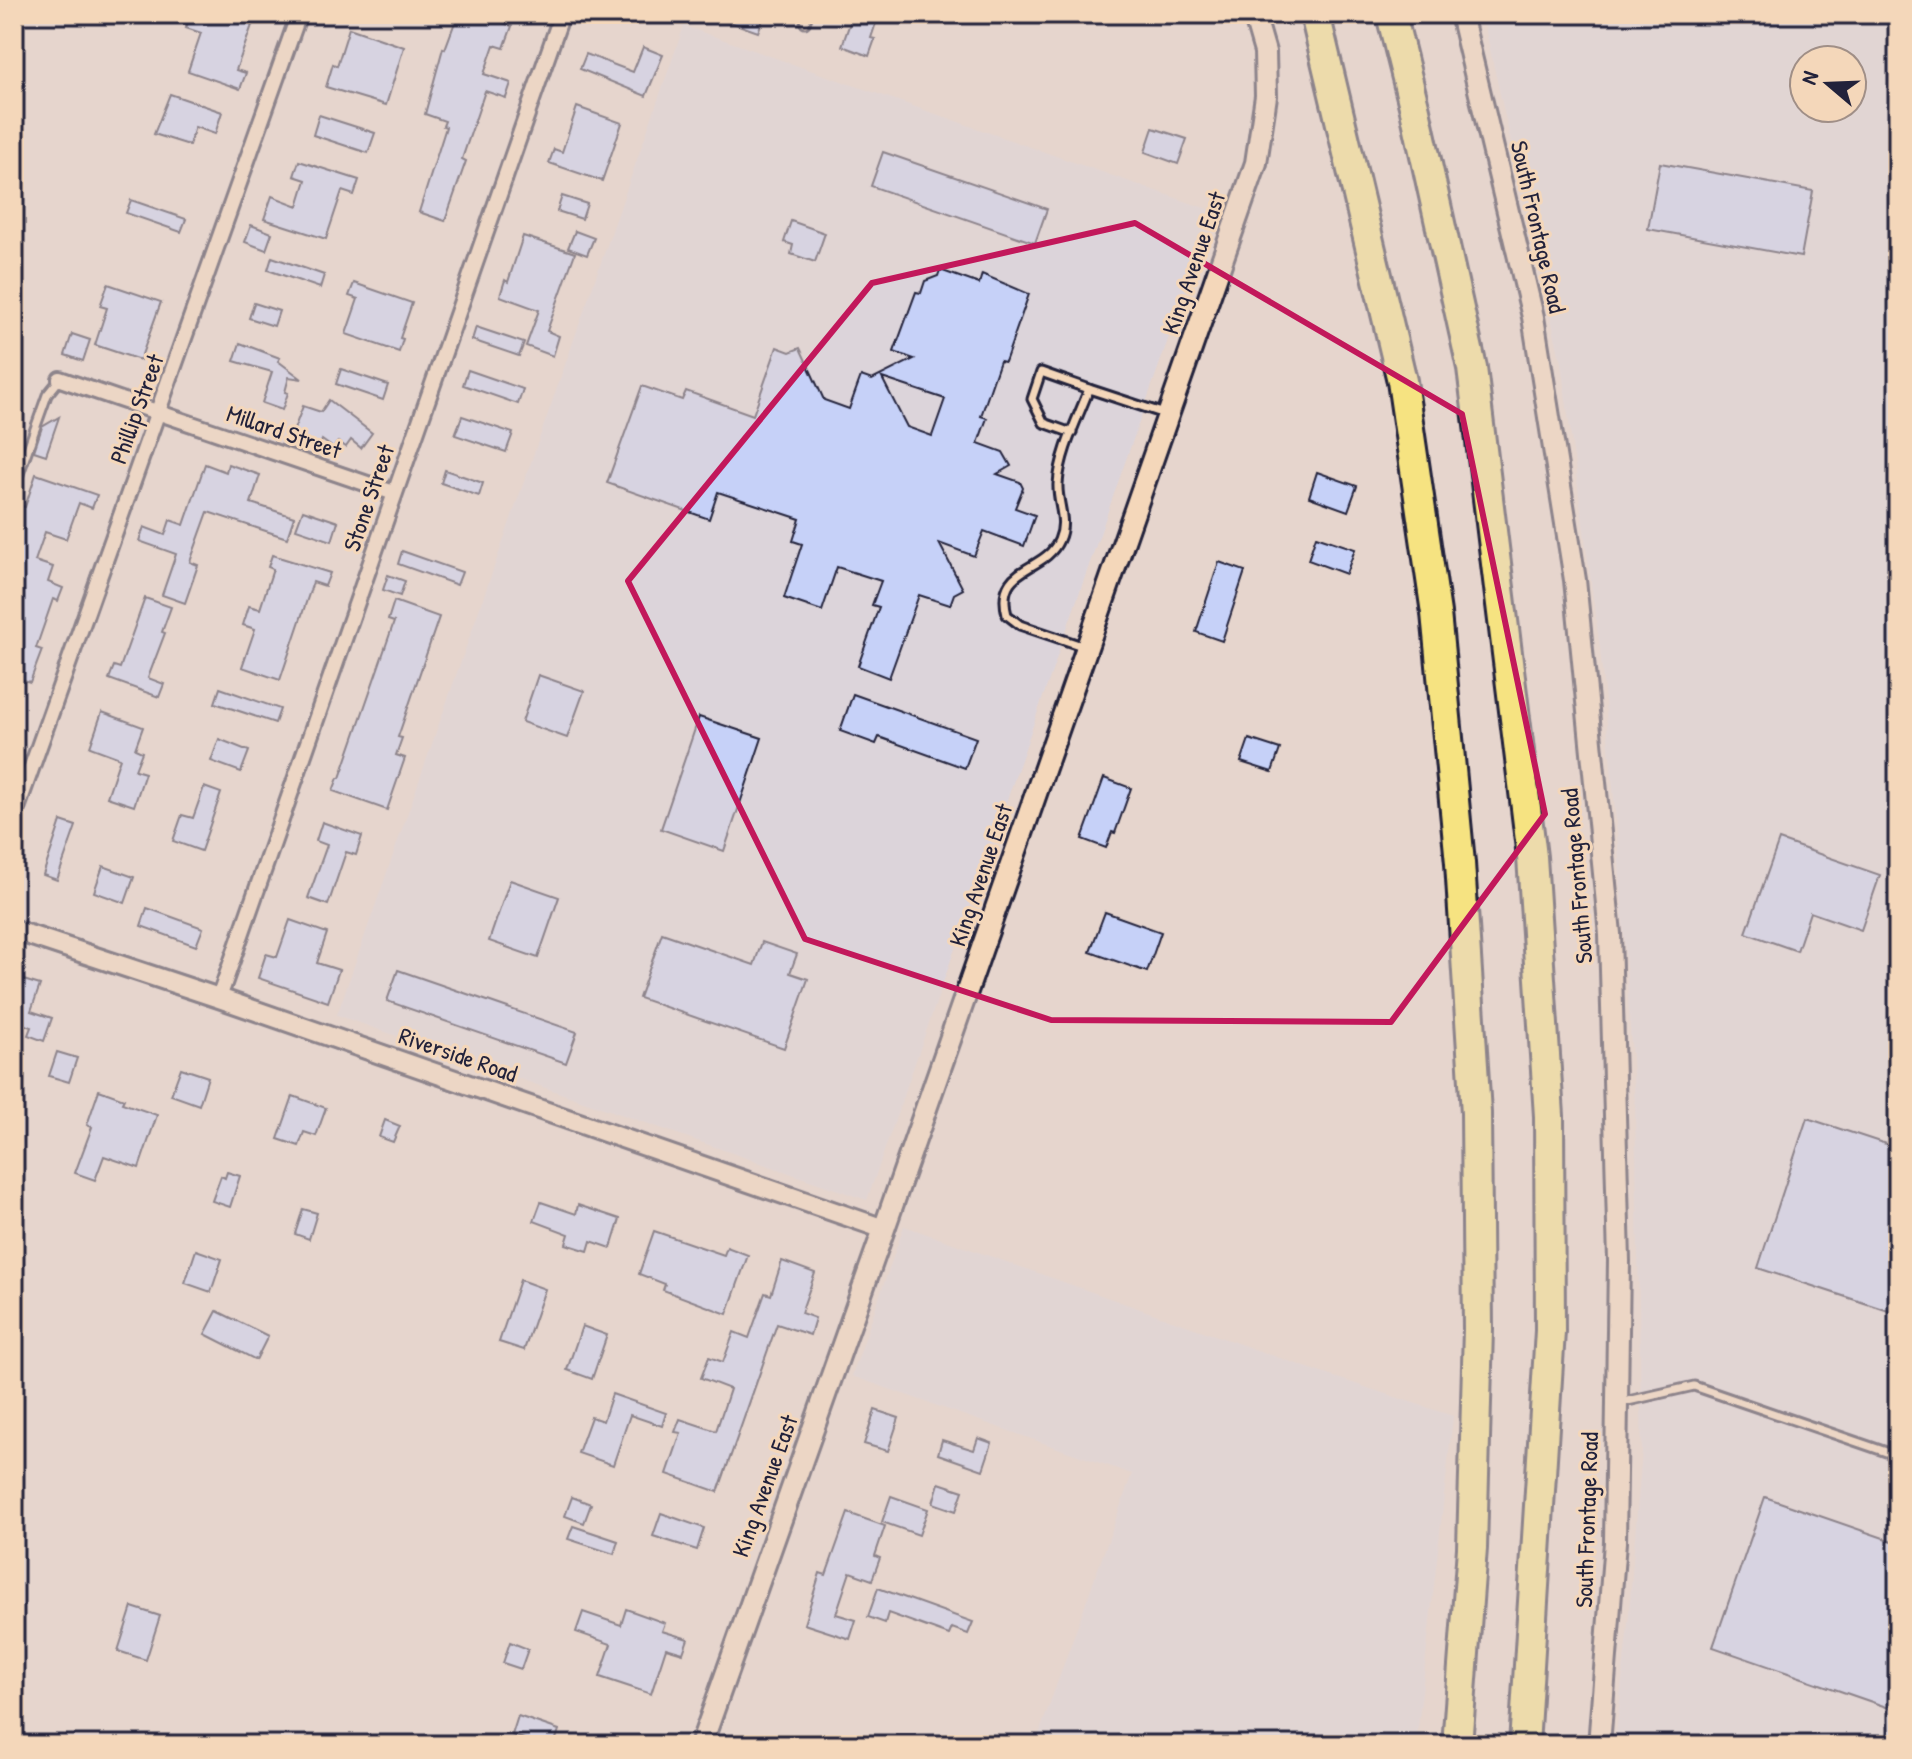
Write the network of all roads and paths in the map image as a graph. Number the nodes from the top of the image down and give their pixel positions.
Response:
1 (299, 14) edge
2 (562, 14) edge
3 (1254, 14) edge
4 (1315, 14) edge
5 (1391, 14) edge
6 (1461, 14) edge
7 (60, 379) joint
8 (1089, 389) junction
9 (160, 412) junction
10 (1168, 415) junction
11 (1072, 433) junction
12 (14, 488) edge
13 (394, 493) junction
14 (1087, 648) junction
15 (14, 817) edge
16 (14, 930) edge
17 (219, 998) junction
18 (884, 1229) junction
19 (1617, 1404) junction
20 (1898, 1456) edge
21 (701, 1745) edge
22 (1457, 1745) edge
23 (1524, 1745) edge
24 (1599, 1745) edge

1 - 9 street, Phillip Street
2 - 13 street, Stone Street
3 - 10 main road, King Avenue East
4 - 22 highway
5 - 23 highway
6 - 19 main road, South Frontage Road
7 - 9 street, Millard Street
7 - 12 lane
8 - 10 lane
8 - 11 lane
8 - 11 lane
9 - 13 street, Millard Street
9 - 15 street, Phillip Street
10 - 14 main road, King Avenue East
11 - 14 lane
13 - 17 street, Stone Street
14 - 18 main road, King Avenue East
16 - 17 street, Riverside Road
17 - 18 street, Riverside Road
18 - 21 main road, King Avenue East
19 - 20 lane
19 - 24 main road, South Frontage Road

